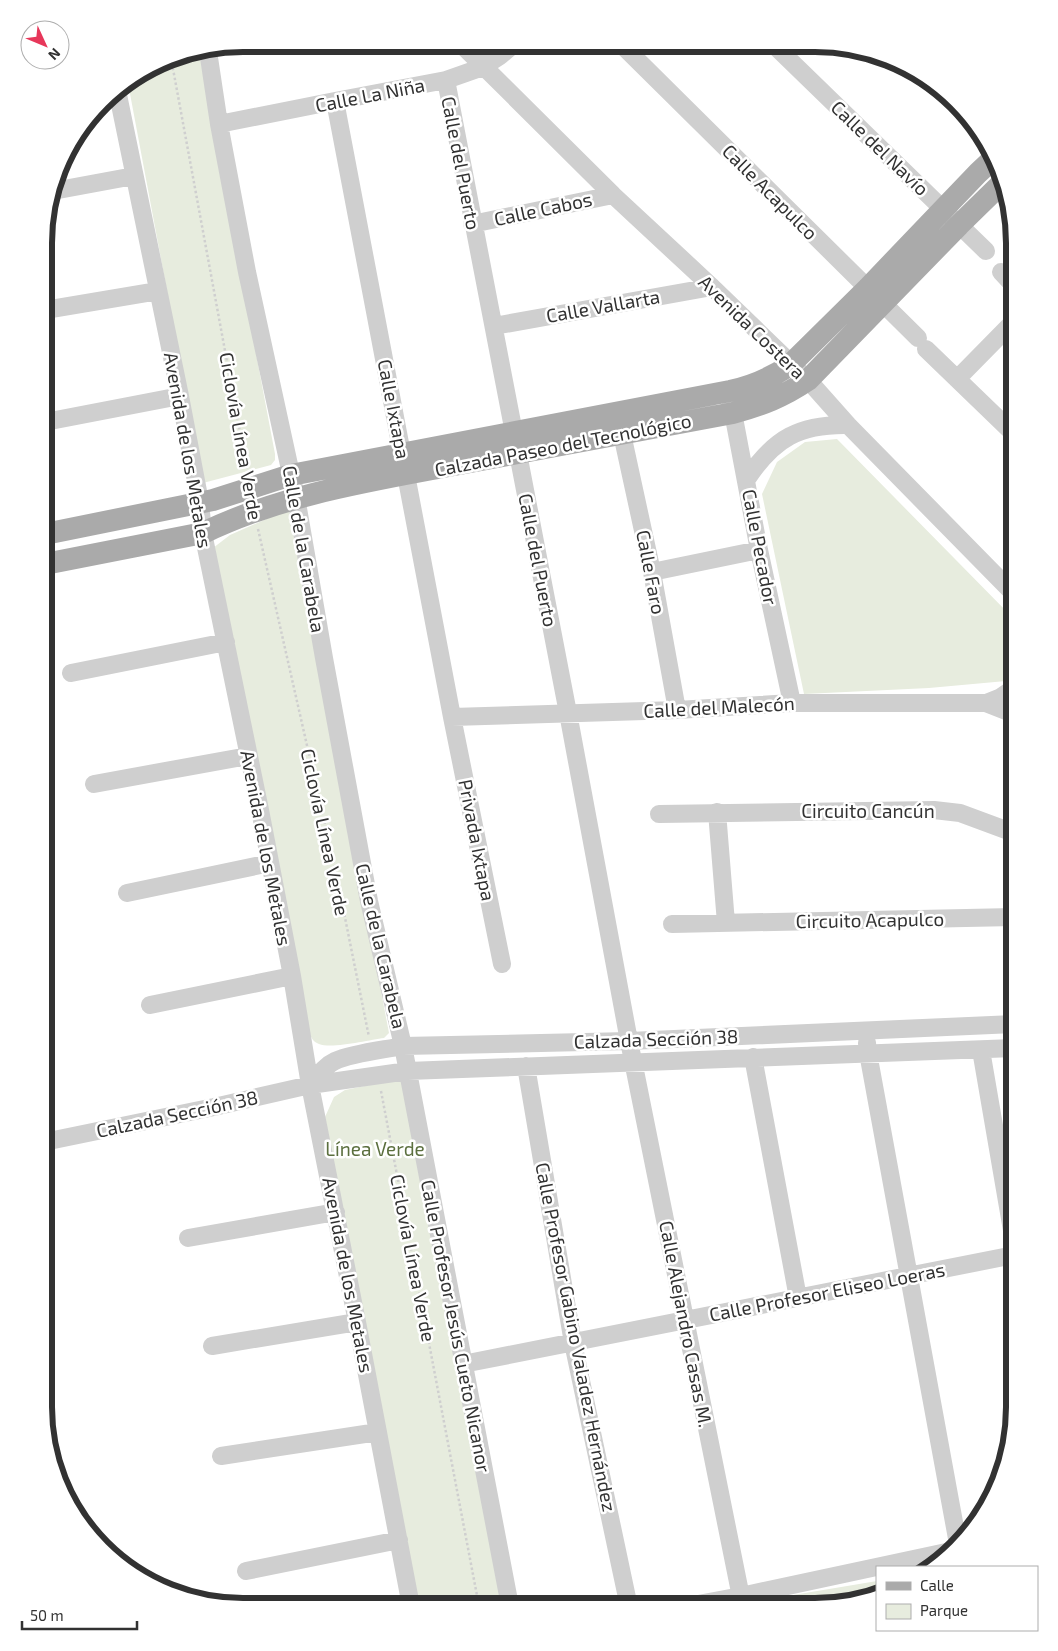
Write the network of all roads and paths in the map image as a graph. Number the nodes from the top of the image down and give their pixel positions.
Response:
1 (469, 52) edge
2 (504, 52) edge
3 (629, 52) edge
4 (781, 52) edge
5 (209, 56) edge
6 (173, 66) edge
7 (482, 66) junction
8 (446, 80) junction
9 (119, 99) edge
10 (335, 101) junction
11 (219, 124) junction
12 (988, 164) edge
13 (134, 176) junction
14 (997, 188) edge
15 (60, 190) edge
16 (613, 195) junction
17 (943, 209) junction
18 (472, 224) junction
19 (959, 225) junction
20 (986, 251) dead end
21 (1001, 272) dead end
22 (1006, 277) edge
23 (712, 287) junction
24 (158, 291) junction
25 (875, 296) junction
26 (52, 309) edge
27 (494, 326) junction
28 (1006, 329) edge
29 (791, 364) junction
30 (957, 379) junction
31 (808, 380) junction
32 (730, 391) junction
33 (180, 396) junction
34 (733, 413) junction
35 (52, 421) edge
36 (848, 425) junction
37 (1006, 426) edge
38 (622, 434) junction
39 (515, 443) junction
40 (405, 464) junction
41 (291, 475) junction
42 (747, 479) junction
43 (251, 488) junction
44 (296, 498) junction
45 (200, 502) junction
46 (255, 512) junction
47 (52, 533) edge
48 (202, 533) junction
49 (759, 550) junction
50 (52, 563) edge
51 (652, 572) junction
52 (1006, 586) edge
53 (226, 642) junction
54 (71, 673) dead end
55 (1006, 694) edge
56 (792, 703) junction
57 (986, 703) junction
58 (677, 710) junction
59 (1006, 711) edge
60 (568, 713) junction
61 (452, 717) junction
62 (248, 756) junction
63 (94, 784) dead end
64 (717, 812) junction
65 (659, 814) dead end
66 (1006, 830) edge
67 (270, 864) junction
68 (127, 893) dead end
69 (1006, 917) edge
70 (726, 923) junction
71 (672, 924) dead end
72 (502, 964) dead end
73 (292, 976) junction
74 (150, 1005) dead end
75 (1006, 1024) edge
76 (866, 1030) junction
77 (629, 1041) junction
78 (403, 1046) junction
79 (1006, 1048) edge
80 (981, 1050) junction
81 (372, 1052) junction
82 (868, 1053) junction
83 (753, 1058) junction
84 (634, 1062) junction
85 (526, 1066) junction
86 (408, 1071) junction
87 (378, 1076) junction
88 (310, 1086) junction
89 (52, 1140) edge
90 (1006, 1195) edge
91 (336, 1212) junction
92 (188, 1238) dead end
93 (1006, 1257) edge
94 (909, 1276) junction
95 (798, 1298) junction
96 (685, 1321) junction
97 (357, 1322) junction
98 (573, 1343) junction
99 (212, 1346) dead end
100 (463, 1364) junction
101 (378, 1432) junction
102 (221, 1456) dead end
103 (956, 1536) edge
104 (399, 1540) junction
105 (937, 1554) edge
106 (888, 1566) edge
107 (876, 1569) edge
108 (246, 1571) dead end
109 (410, 1598) edge
110 (477, 1598) edge
111 (508, 1598) edge
112 (627, 1598) edge
113 (741, 1598) edge
114 (755, 1598) edge

1 - 7 street
2 - 7 street, Calle La Niña
3 - 25 street, Calle Acapulco
4 - 17 street, Calle del Navío
5 - 11 street, Calle de la Carabela
6 - 43 path, Ciclovía Línea Verde
7 - 8 street, Calle La Niña
7 - 16 street, Avenida Costera
8 - 10 street, Calle La Niña
8 - 18 street, Calle del Puerto
9 - 13 street, Avenida de los Metales
10 - 11 street, Calle La Niña
10 - 40 street, Calle Ixtapa
11 - 41 street, Calle de la Carabela
12 - 17 main road, Calzada Paseo del Tecnológico
13 - 15 street
13 - 24 street, Avenida de los Metales
14 - 19 main road, Calzada Paseo del Tecnológico
16 - 18 street, Calle Cabos
16 - 23 street, Avenida Costera
17 - 19 street, Calle del Navío
17 - 25 main road, Calzada Paseo del Tecnológico
18 - 27 street, Calle del Puerto
19 - 20 street, Calle del Navío
19 - 25 main road, Calzada Paseo del Tecnológico
21 - 22 street
23 - 27 street, Calle Vallarta
23 - 29 street, Avenida Costera
24 - 26 street
24 - 33 street, Avenida de los Metales
25 - 29 main road, Calzada Paseo del Tecnológico
25 - 30 street, Calle Acapulco
25 - 31 main road, Calzada Paseo del Tecnológico
27 - 39 street, Calle del Puerto
28 - 30 street
29 - 31 street, Avenida Costera
29 - 32 main road, Calzada Paseo del Tecnológico
30 - 37 street, Calle Acapulco
31 - 34 main road, Calzada Paseo del Tecnológico
31 - 36 street, Avenida Costera
32 - 34 street, Calle Pecador
32 - 39 main road, Calzada Paseo del Tecnológico
33 - 35 street
33 - 45 street, Avenida de los Metales
34 - 38 main road, Calzada Paseo del Tecnológico
34 - 42 street, Calle Pecador
36 - 42 street
36 - 52 street, Avenida Costera
38 - 39 main road, Calzada Paseo del Tecnológico
38 - 51 street, Calle Faro
39 - 40 main road, Calzada Paseo del Tecnológico
39 - 60 street, Calle del Puerto
40 - 41 main road, Calzada Paseo del Tecnológico
40 - 44 main road, Calzada Paseo del Tecnológico
40 - 61 street, Calle Ixtapa
41 - 43 main road, Calzada Paseo del Tecnológico
41 - 44 street, Calle de la Carabela
42 - 49 street, Calle Pecador
43 - 45 main road, Calzada Paseo del Tecnológico
44 - 46 main road, Calzada Paseo del Tecnológico
44 - 78 street, Calle de la Carabela
45 - 47 main road, Calzada Paseo del Tecnológico
45 - 48 street, Avenida de los Metales
46 - 48 main road, Calzada Paseo del Tecnológico
46 - 81 path, Ciclovía Línea Verde
48 - 50 main road, Calzada Paseo del Tecnológico
48 - 53 street, Avenida de los Metales
49 - 51 street
49 - 56 street, Calle Pecador
51 - 58 street, Calle Faro
53 - 54 street
53 - 62 street, Avenida de los Metales
55 - 57 street
56 - 57 street, Calle del Malecón
56 - 58 street, Calle del Malecón
57 - 59 street
58 - 60 street, Calle del Malecón
60 - 61 street, Calle del Malecón
60 - 77 street, Calle del Puerto
61 - 72 street, Privada Ixtapa
62 - 63 street
62 - 67 street, Avenida de los Metales
64 - 65 street, Circuito Cancún
64 - 66 street, Circuito Cancún
64 - 70 street
67 - 68 street
67 - 73 street, Avenida de los Metales
69 - 70 street, Circuito Acapulco
70 - 71 street
73 - 74 street
73 - 88 street, Avenida de los Metales
75 - 76 street, Calzada Sección 38
76 - 77 street, Calzada Sección 38
76 - 82 street
77 - 78 street, Calzada Sección 38
77 - 84 street, Calle Alejandro Casas M.
78 - 81 street, Calzada Sección 38
78 - 86 street, Calle Profesor Jesús Cueto Nicanor
79 - 80 street, Calzada Sección 38
80 - 82 street, Calzada Sección 38
80 - 90 street
81 - 88 street, Calzada Sección 38
82 - 83 street, Calzada Sección 38
82 - 94 street
83 - 84 street, Calzada Sección 38
83 - 95 street
84 - 85 street, Calzada Sección 38
84 - 96 street, Calle Alejandro Casas M.
85 - 86 street, Calzada Sección 38
85 - 98 street, Calle Profesor Gabino Valadez Hernández
86 - 87 street, Calzada Sección 38
86 - 100 street, Calle Profesor Jesús Cueto Nicanor
87 - 88 street, Calzada Sección 38
87 - 110 path, Ciclovía Línea Verde
88 - 89 street, Calzada Sección 38
88 - 91 street, Avenida de los Metales
91 - 92 street
91 - 97 street, Avenida de los Metales
93 - 94 street, Calle Profesor Eliseo Loeras
94 - 95 street, Calle Profesor Eliseo Loeras
94 - 103 street
95 - 96 street, Calle Profesor Eliseo Loeras
96 - 98 street, Calle Profesor Eliseo Loeras
96 - 113 street, Calle Alejandro Casas M.
97 - 99 street
97 - 101 street, Avenida de los Metales
98 - 100 street, Calle Profesor Eliseo Loeras
98 - 112 street, Calle Profesor Gabino Valadez Hernández
100 - 111 street, Calle Profesor Jesús Cueto Nicanor
101 - 102 street
101 - 104 street, Avenida de los Metales
104 - 108 street
104 - 109 street, Avenida de los Metales
105 - 106 street
107 - 114 street

